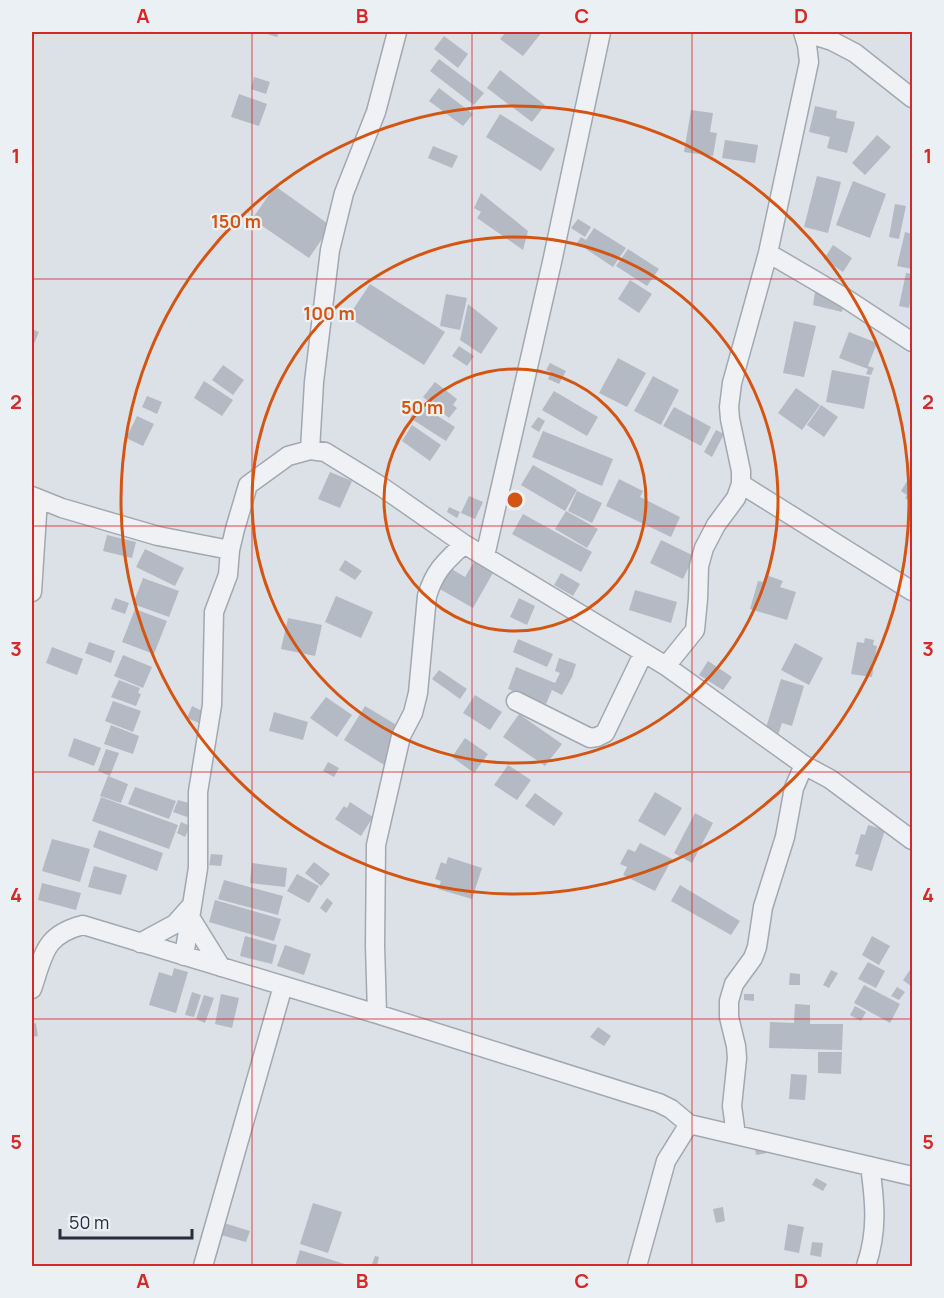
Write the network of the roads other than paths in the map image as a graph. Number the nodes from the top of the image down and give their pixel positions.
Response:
1 (397, 32) edge
2 (602, 32) edge
3 (803, 32) edge
4 (912, 98) edge
5 (768, 253) junction
6 (912, 342) edge
7 (310, 450) junction
8 (741, 484) junction
9 (35, 498) edge
10 (465, 544) junction
11 (231, 550) junction
12 (485, 556) junction
13 (32, 591) edge
14 (912, 591) edge
15 (643, 654) junction
16 (666, 666) junction
17 (516, 701) dead end
18 (804, 765) junction
19 (912, 840) edge
20 (191, 911) junction
21 (140, 943) junction
22 (184, 956) junction
23 (221, 967) junction
24 (283, 986) junction
25 (32, 989) edge
26 (377, 1014) junction
27 (688, 1124) junction
28 (736, 1135) junction
29 (870, 1166) junction
30 (912, 1176) edge
31 (203, 1266) edge
32 (637, 1266) edge
33 (866, 1266) edge

1 - 7 street
2 - 12 street
3 - 4 street
3 - 5 street
5 - 6 street
5 - 8 street
7 - 10 street
7 - 11 street
8 - 14 street
8 - 16 street
9 - 11 street
9 - 13 street
10 - 12 street
10 - 26 street
11 - 20 street
12 - 15 street
15 - 16 street
15 - 17 street
16 - 18 street
18 - 19 street
18 - 28 street
20 - 21 street
20 - 22 street
20 - 23 street
21 - 22 street
21 - 25 street
22 - 23 street
23 - 24 street
24 - 26 street
24 - 31 street
26 - 27 street
27 - 28 street
27 - 32 street
28 - 29 street
29 - 30 street
29 - 33 street

